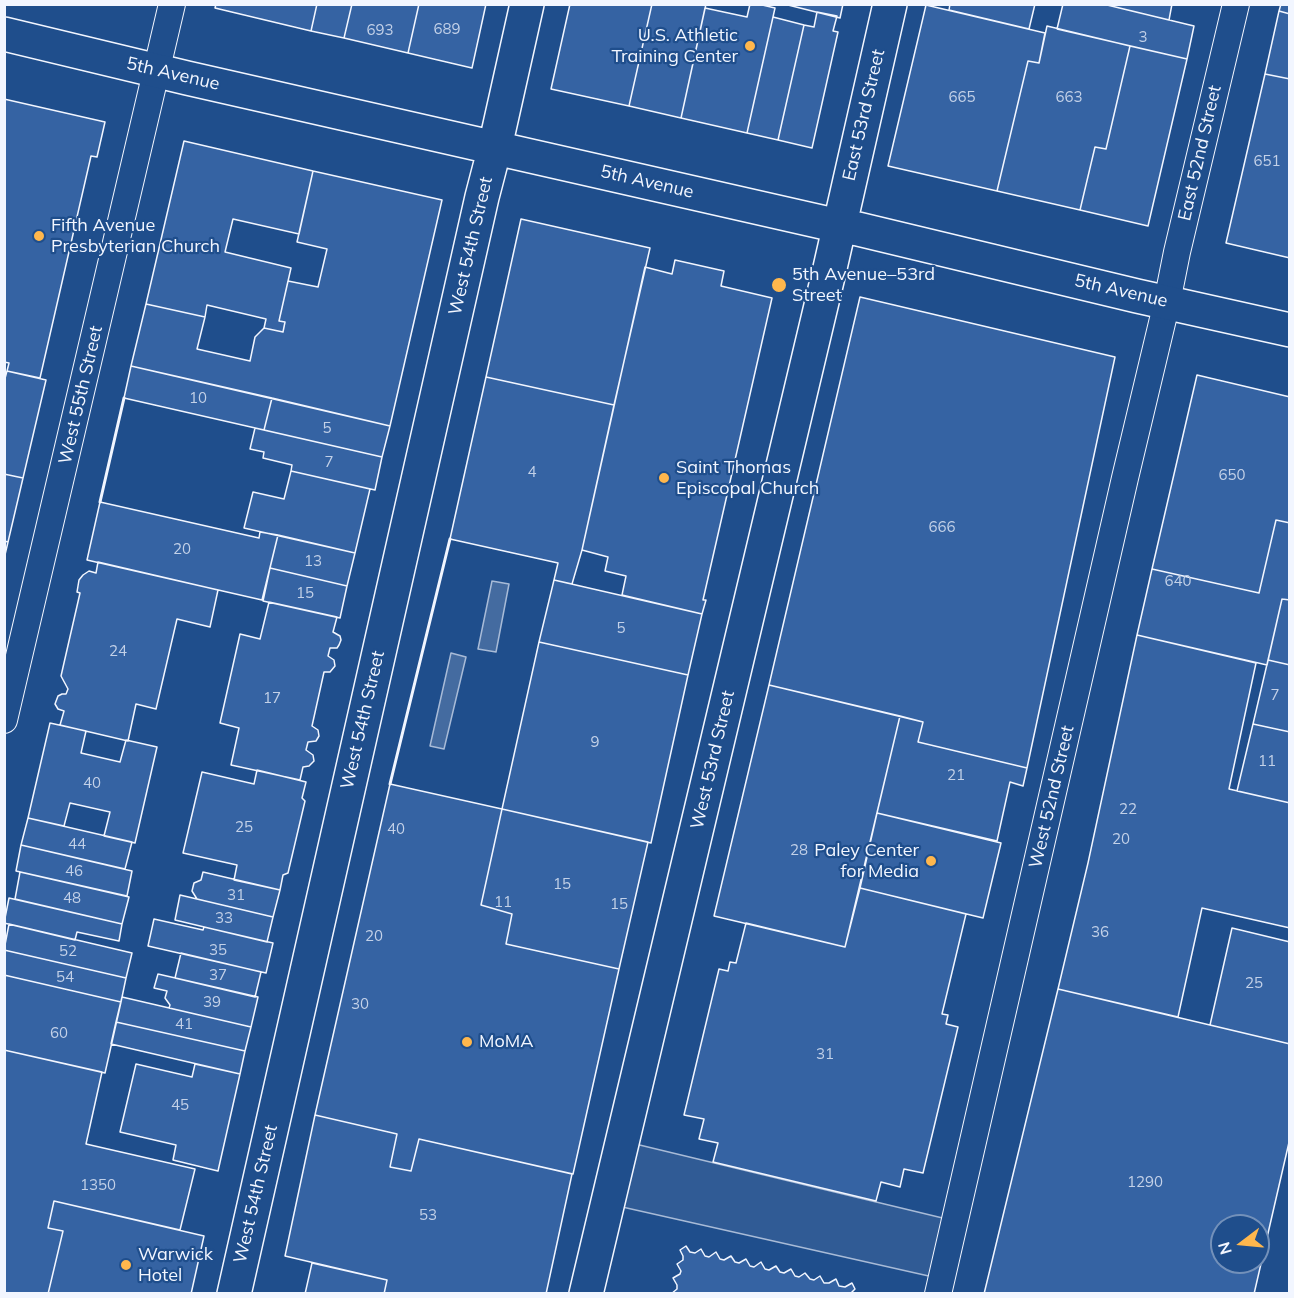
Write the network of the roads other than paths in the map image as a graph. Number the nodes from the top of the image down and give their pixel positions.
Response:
1 (172, 4) edge
2 (527, 4) edge
3 (890, 4) edge
4 (1236, 4) edge
5 (4, 34) edge
6 (156, 71) junction
7 (495, 147) junction
8 (839, 226) junction
9 (1167, 302) junction
10 (1290, 330) edge
11 (4, 720) edge
12 (234, 1293) edge
13 (586, 1293) edge
14 (938, 1293) edge

1 - 6 street, West 55th Street
2 - 7 main road, West 54th Street
3 - 8 main road, East 53rd Street
4 - 9 street, East 52nd Street
5 - 6 main road, 5th Avenue
6 - 7 main road, 5th Avenue
6 - 11 street, West 55th Street
7 - 8 main road, 5th Avenue
7 - 12 main road, West 54th Street
8 - 9 main road, 5th Avenue
8 - 13 main road, West 53rd Street
9 - 10 main road, 5th Avenue
9 - 14 street, West 52nd Street

